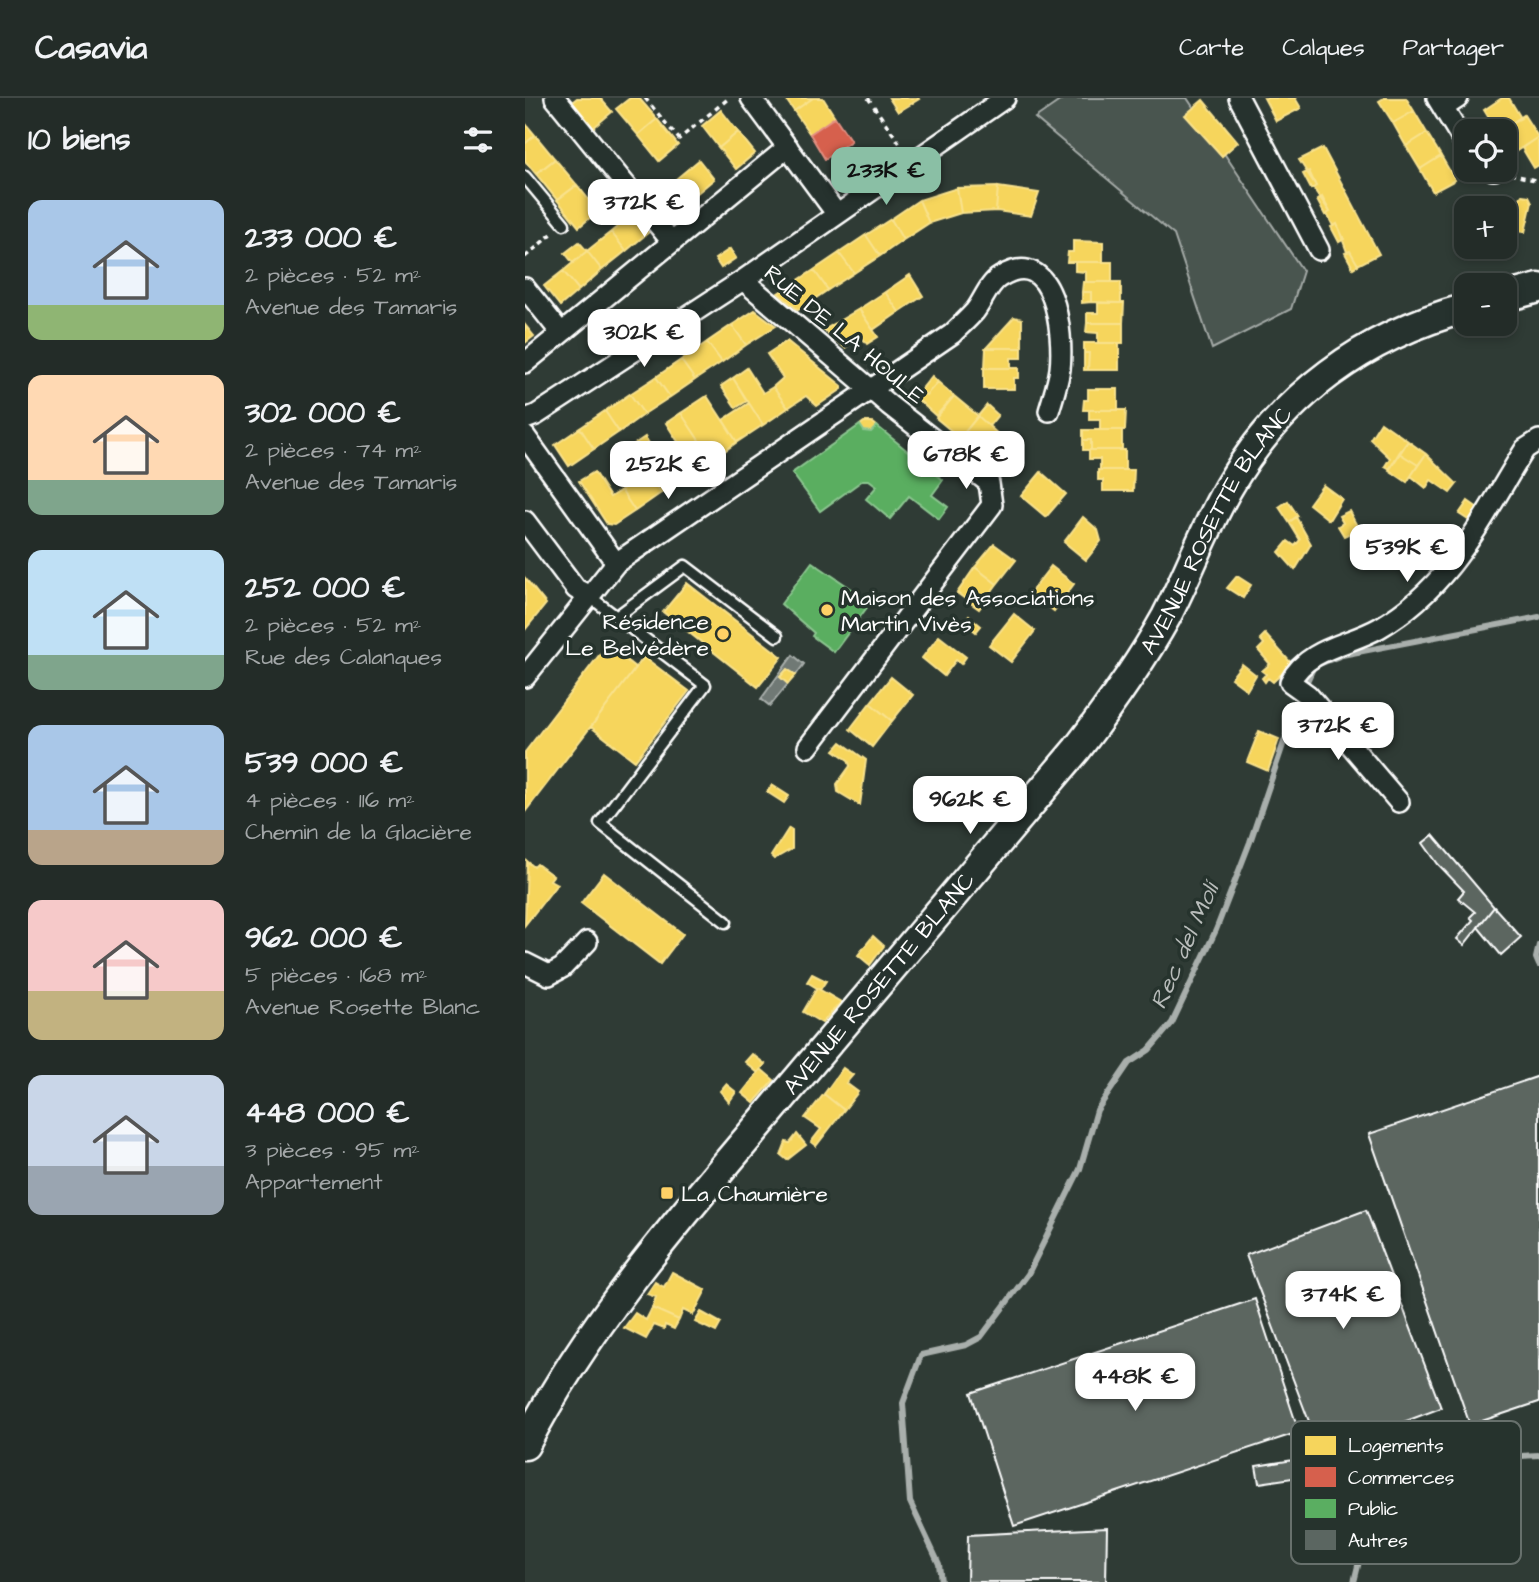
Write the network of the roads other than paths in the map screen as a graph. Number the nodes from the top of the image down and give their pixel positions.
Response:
1 (555, 98) edge
2 (751, 98) edge
3 (1005, 98) edge
4 (1239, 98) edge
5 (1446, 101) edge
6 (1454, 119) edge
7 (788, 147) junction
8 (525, 177) edge
9 (836, 214) junction
10 (564, 224) road end
11 (672, 242) junction
12 (1319, 250) dead end
13 (743, 280) junction
14 (525, 288) edge
15 (1539, 288) edge
16 (1517, 294) edge
17 (1454, 312) edge
18 (561, 333) junction
19 (525, 363) edge
20 (871, 389) junction
21 (1049, 411) dead end
22 (525, 419) edge
23 (525, 436) edge
24 (1539, 440) edge
25 (525, 521) edge
26 (615, 563) junction
27 (588, 595) junction
28 (616, 617) junction
29 (777, 636) dead end
30 (525, 677) edge
31 (808, 747) dead end
32 (1399, 802) dead end
33 (726, 922) dead end
34 (587, 942) dead end
35 (525, 963) edge
36 (525, 1445) edge

1 - 11 street
2 - 7 street
3 - 9 street
4 - 12 street
5 - 6 street
7 - 9 street
7 - 11 street
8 - 10 lane
9 - 13 street
11 - 18 street
13 - 20 street, RUE DE LA HOULE
13 - 22 street
14 - 18 street
15 - 16 main road
17 - 36 main road, AVENUE ROSETTE BLANC
18 - 19 street
20 - 21 street
20 - 26 street
20 - 31 street, RUE DE LA HOULE
23 - 26 street
24 - 32 street
25 - 27 street
26 - 27 street
27 - 28 lane
27 - 30 street
28 - 29 lane
28 - 33 lane
34 - 35 street

